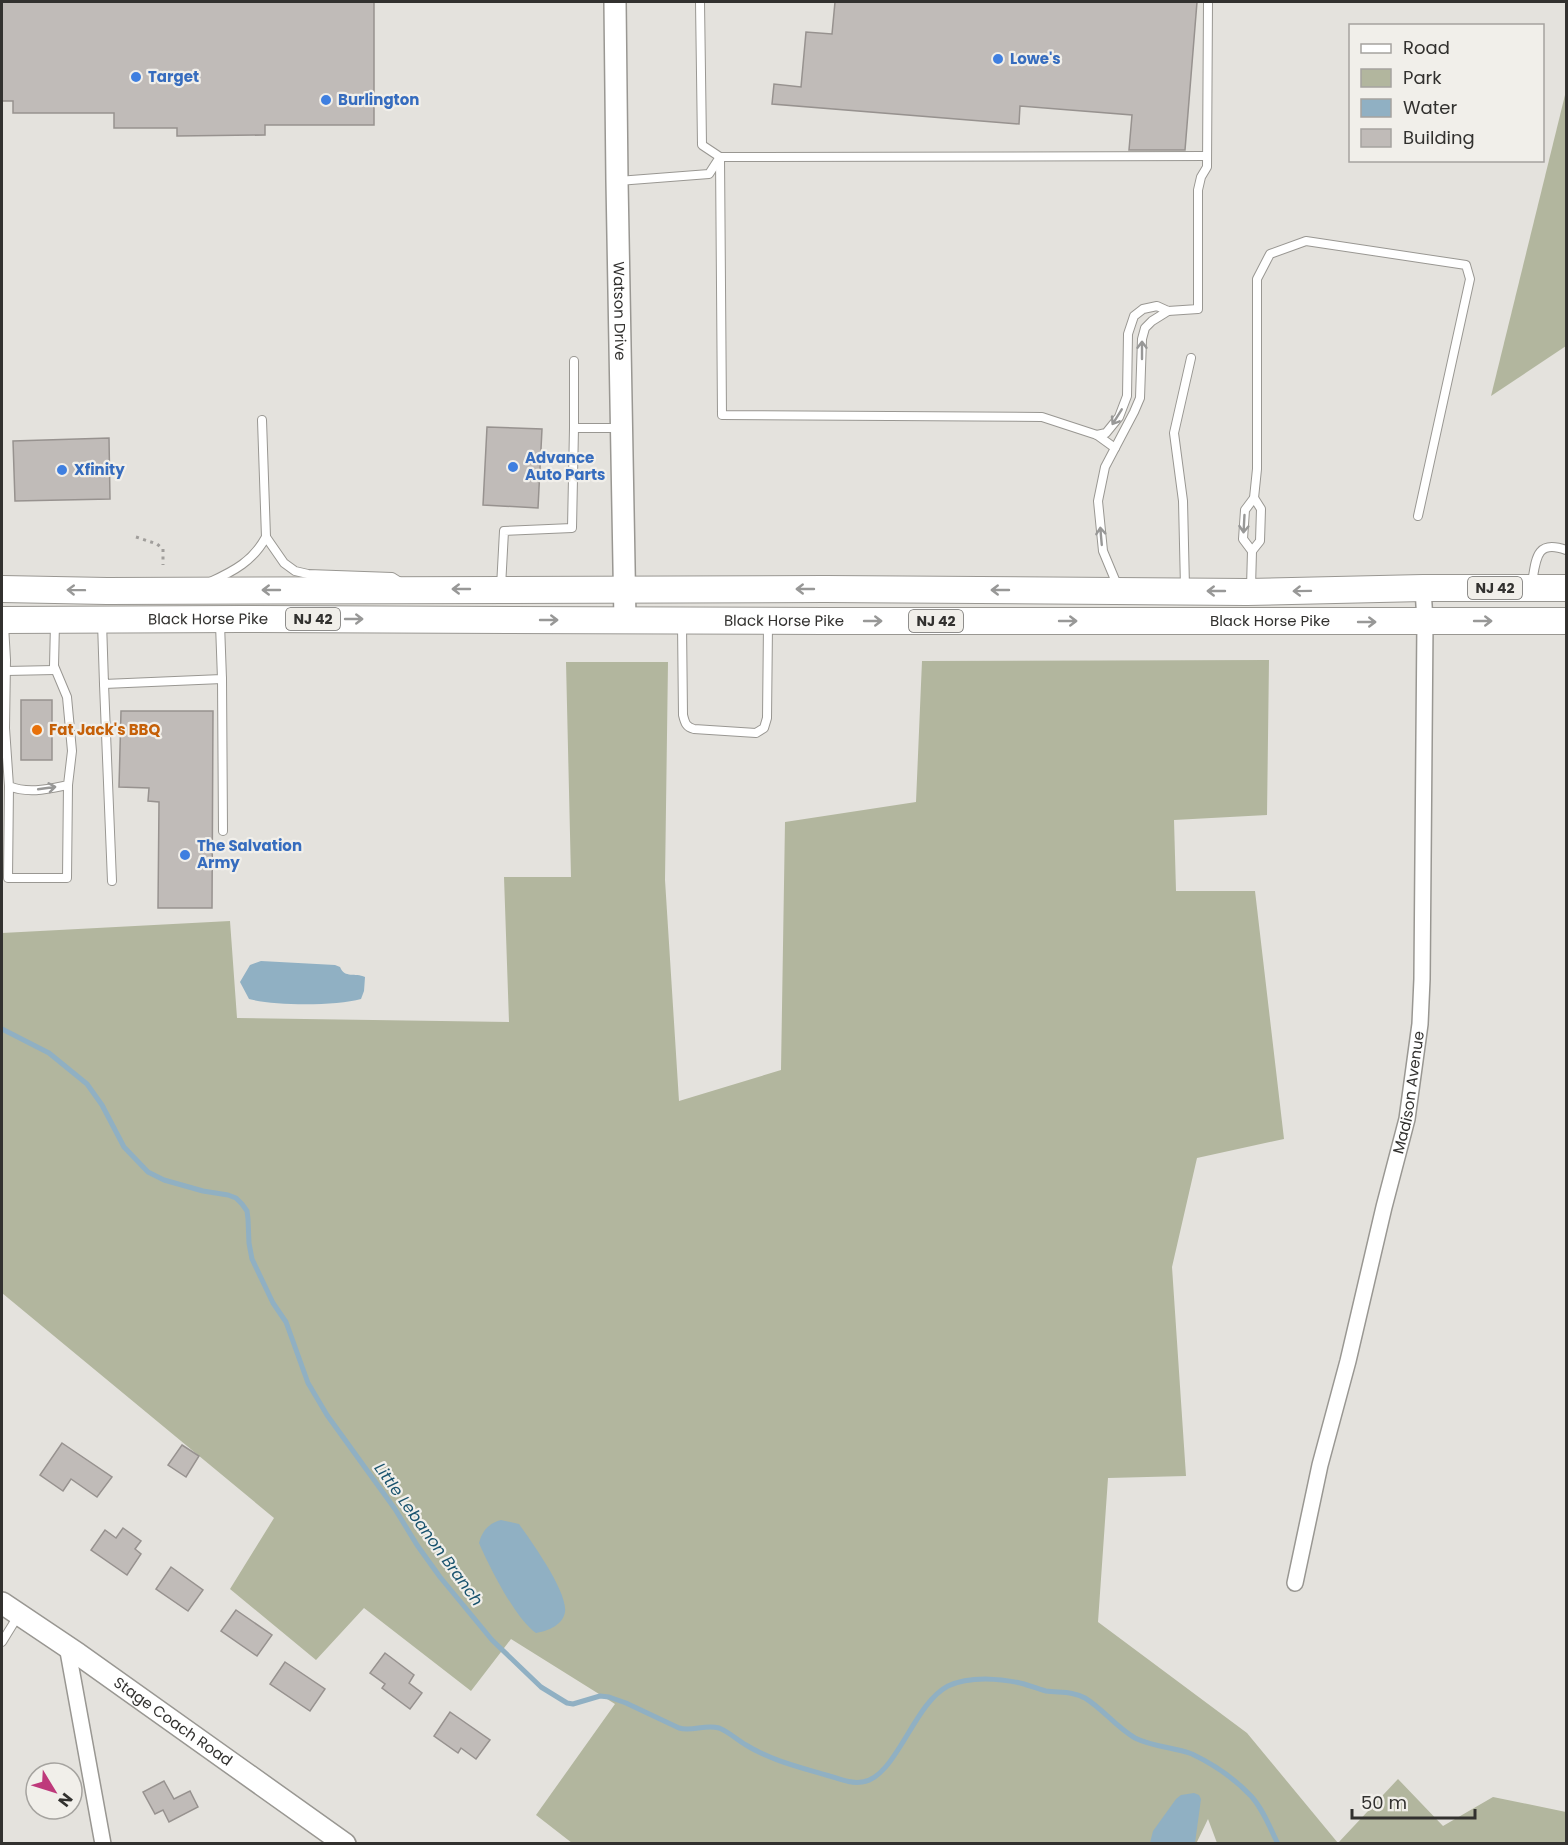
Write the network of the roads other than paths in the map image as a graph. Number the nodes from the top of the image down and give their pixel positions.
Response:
1 (615, 2) edge
2 (700, 2) edge
3 (1208, 2) edge
4 (1207, 156) junction
5 (720, 157) junction
6 (617, 181) junction
7 (1168, 311) junction
8 (1191, 358) dead end
9 (574, 361) dead end
10 (262, 420) dead end
11 (574, 428) junction
12 (622, 428) junction
13 (1097, 435) junction
14 (1115, 448) junction
15 (1254, 498) junction
16 (1418, 516) dead end
17 (266, 537) junction
18 (1566, 550) edge
19 (1252, 551) junction
20 (1423, 588) junction
21 (1531, 588) junction
22 (1566, 588) edge
23 (2, 589) edge
24 (501, 589) junction
25 (625, 589) junction
26 (193, 590) junction
27 (413, 590) junction
28 (1120, 591) junction
29 (1185, 591) junction
30 (1249, 592) junction
31 (3, 620) edge
32 (55, 620) junction
33 (102, 620) junction
34 (220, 620) junction
35 (625, 620) junction
36 (682, 620) junction
37 (768, 621) junction
38 (1246, 621) junction
39 (1566, 621) edge
40 (1425, 622) junction
41 (55, 670) junction
42 (6, 671) junction
43 (222, 679) junction
44 (104, 684) junction
45 (68, 785) junction
46 (9, 786) junction
47 (223, 831) dead end
48 (112, 881) dead end
49 (1294, 1583) dead end
50 (10, 1609) edge
51 (2, 1642) edge
52 (67, 1646) junction
53 (103, 1844) edge
54 (345, 1844) edge

1 - 6 street, Watson Drive
2 - 5 lane
3 - 4 lane
4 - 5 lane
4 - 7 lane
5 - 6 lane
5 - 13 lane
6 - 12 street, Watson Drive
7 -> 13 lane
14 -> 7 lane
8 - 29 lane
9 - 11 lane
10 - 17 lane
11 - 12 lane
11 - 24 lane
12 - 25 street, Watson Drive
13 - 14 lane
28 -> 14 lane
15 - 16 lane
15 - 19 lane
15 -> 19 lane
17 - 26 lane
17 - 27 lane
18 - 21 lane
19 - 30 lane
20 - 21 highway, Black Horse Pike / NJ 42
20 -> 30 highway, Black Horse Pike / NJ 42
20 - 40 street, Madison Avenue
21 - 22 highway, Black Horse Pike / NJ 42
26 -> 23 highway, Black Horse Pike / NJ 42
24 - 25 highway, Black Horse Pike / NJ 42
24 -> 27 highway, Black Horse Pike / NJ 42
28 -> 25 highway, Black Horse Pike / NJ 42
25 - 35 street, Watson Drive
27 -> 26 highway, Black Horse Pike / NJ 42
28 - 29 highway, Black Horse Pike / NJ 42
30 -> 29 highway, Black Horse Pike / NJ 42
30 - 38 street
31 - 32 highway, Black Horse Pike / NJ 42
31 - 42 lane
32 - 33 highway, Black Horse Pike / NJ 42
32 - 41 lane
33 - 34 highway, Black Horse Pike / NJ 42
33 - 44 lane
34 -> 35 highway, Black Horse Pike / NJ 42
34 - 43 lane
35 - 36 highway, Black Horse Pike / NJ 42
36 - 37 highway, Black Horse Pike / NJ 42
36 - 37 lane
37 -> 38 highway, Black Horse Pike / NJ 42
38 -> 40 highway, Black Horse Pike / NJ 42
40 -> 39 highway, Black Horse Pike / NJ 42
40 - 49 street, Madison Avenue
41 - 42 lane
41 - 45 lane
42 - 46 lane
43 - 44 lane
43 - 47 lane
44 - 48 lane
46 -> 45 lane
45 - 46 lane
50 - 51 lane
50 - 52 street, Stage Coach Road
52 - 53 street
52 - 54 street, Stage Coach Road

